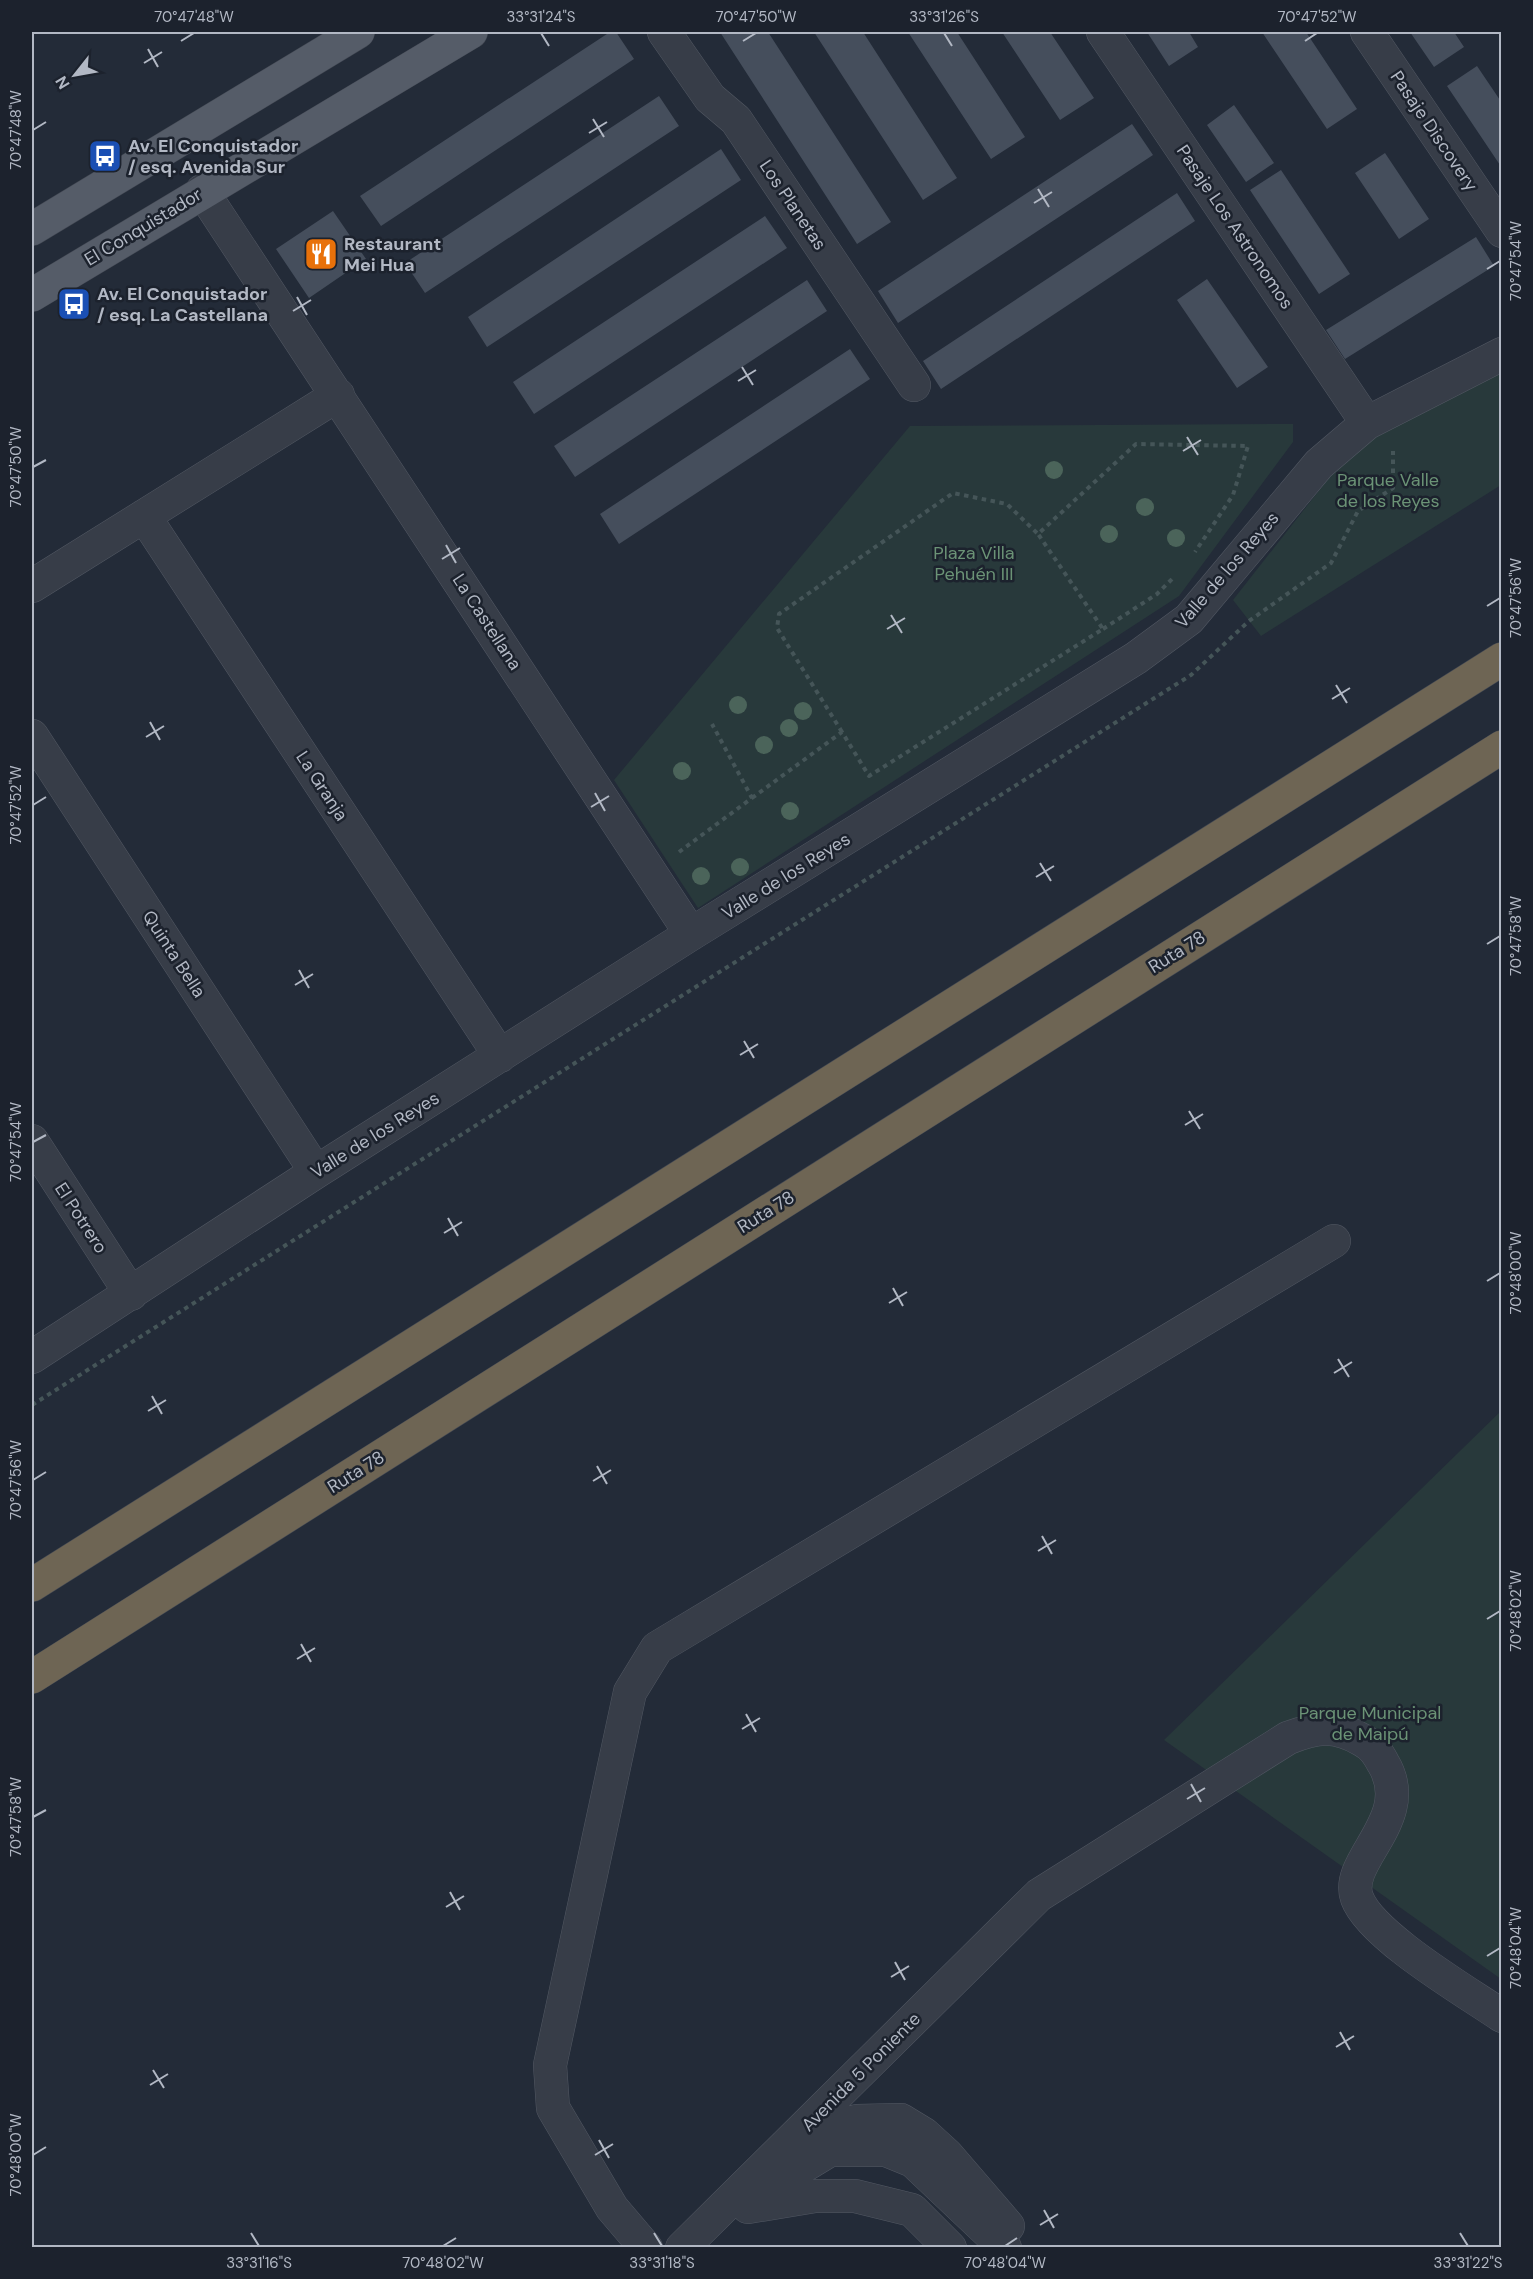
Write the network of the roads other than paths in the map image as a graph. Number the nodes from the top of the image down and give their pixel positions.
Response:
1 (358, 32) edge
2 (471, 32) edge
3 (664, 32) edge
4 (1103, 32) edge
5 (1367, 32) edge
6 (202, 191) junction
7 (32, 229) edge
8 (1502, 231) edge
9 (32, 295) edge
10 (1502, 354) edge
11 (914, 385) dead end
12 (338, 395) junction
13 (1367, 423) junction
14 (144, 516) junction
15 (32, 586) edge
16 (1502, 659) edge
17 (32, 736) edge
18 (1502, 747) edge
19 (692, 934) junction
20 (500, 1056) junction
21 (32, 1141) edge
22 (316, 1172) junction
23 (1334, 1241) dead end
24 (131, 1294) junction
25 (32, 1357) edge
26 (32, 1585) edge
27 (32, 1677) edge
28 (1502, 2016) edge
29 (739, 2198) junction
30 (646, 2247) edge
31 (684, 2247) edge
32 (950, 2247) edge
33 (1005, 2247) edge
34 (1026, 2247) edge

1 - 7 main road
2 - 6 main road, El Conquistador
3 - 11 street, Los Planetas
4 - 13 street, Pasaje Los Astronomos
5 - 8 street, Pasaje Discovery
6 - 9 main road, El Conquistador
6 - 12 street, La Castellana
10 - 13 street, Valle de los Reyes
12 - 14 street
12 - 19 street, La Castellana
13 - 19 street, Valle de los Reyes
14 - 15 street
14 - 20 street, La Granja
16 - 26 highway
17 - 22 street, Quinta Bella
18 - 27 highway, Ruta 78
19 - 20 street, Valle de los Reyes
20 - 22 street, Valle de los Reyes
21 - 24 street, El Potrero
22 - 24 street, Valle de los Reyes
23 - 30 street
24 - 25 street, Valle de los Reyes
28 - 29 street, Avenida 5 Poniente
29 - 31 street, Avenida 5 Poniente
29 - 32 street
29 - 33 street
29 - 34 street

